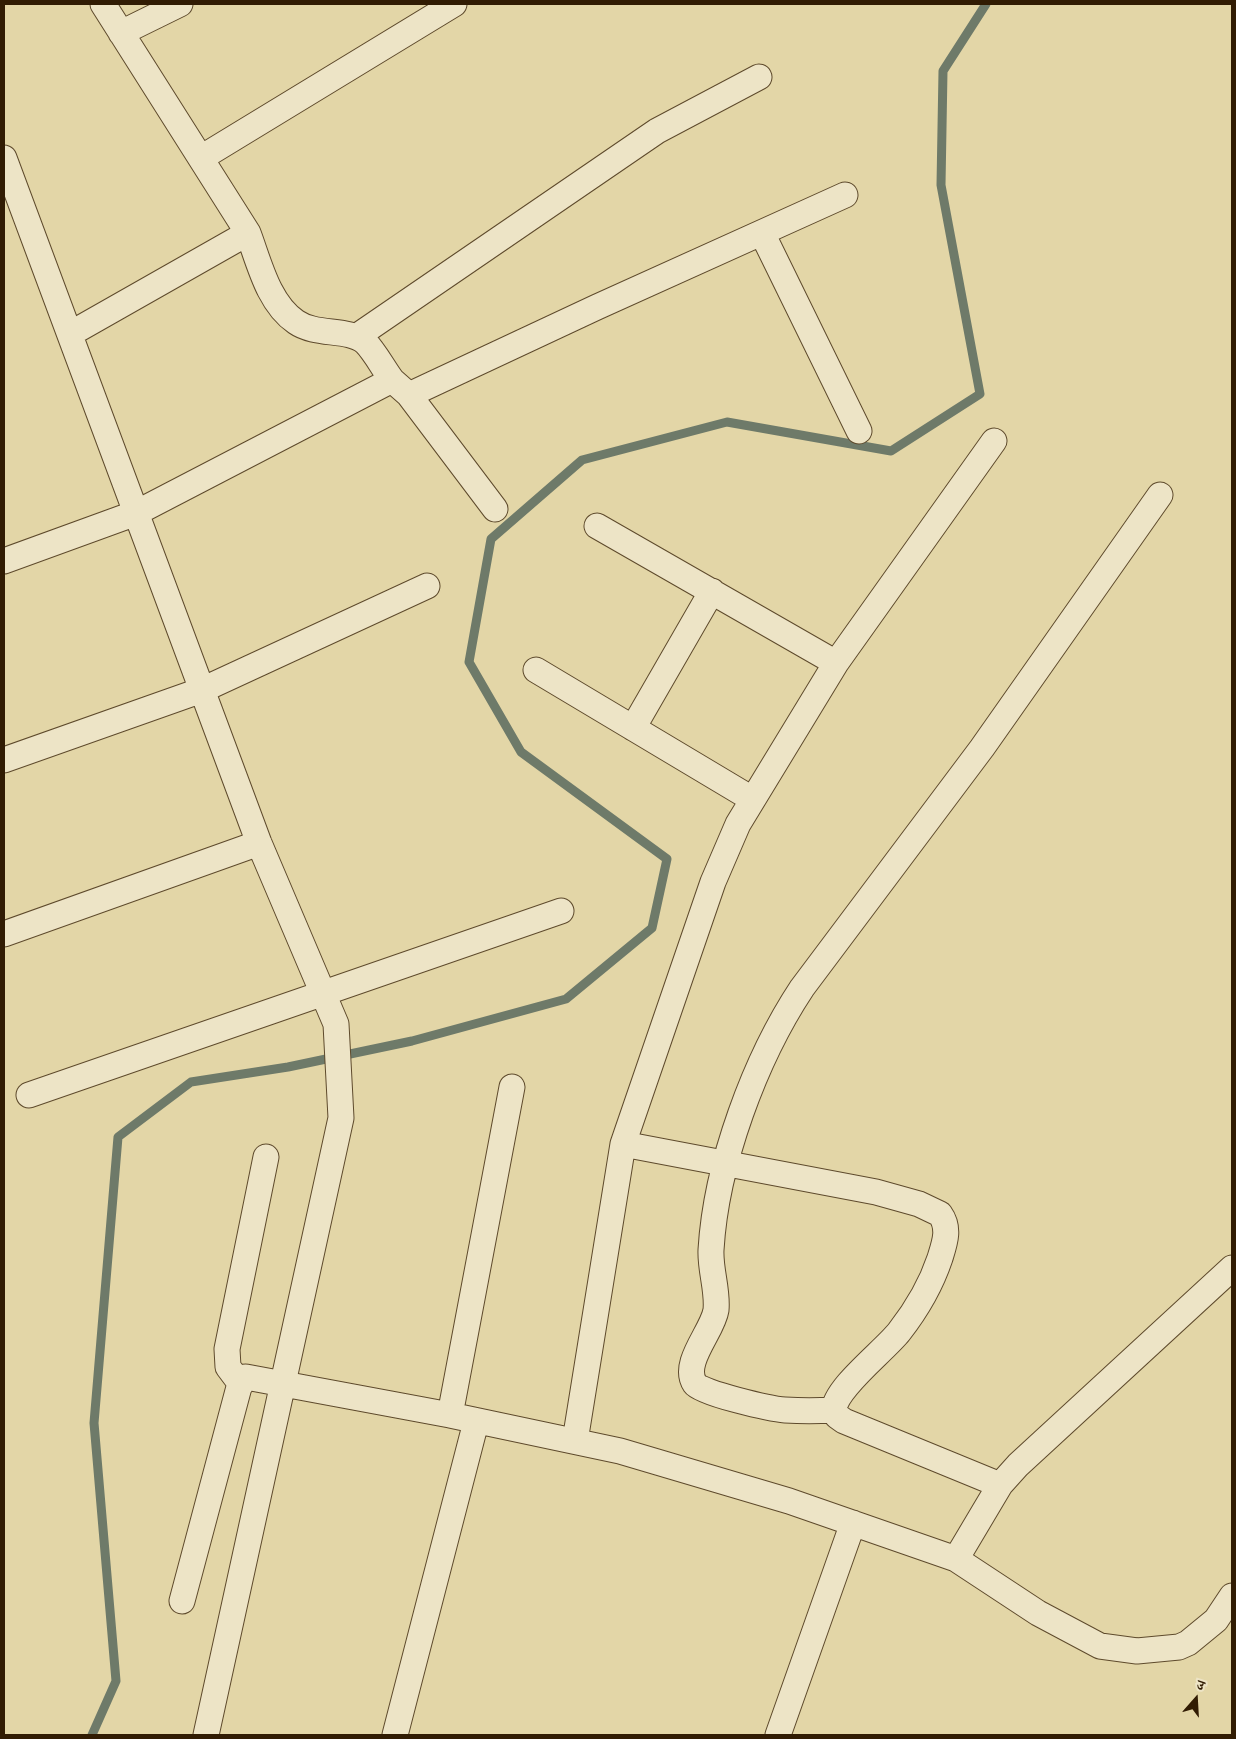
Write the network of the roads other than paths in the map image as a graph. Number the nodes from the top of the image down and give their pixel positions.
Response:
1 (103, 4) edge
2 (180, 4) edge
3 (454, 4) edge
4 (121, 33) junction
5 (759, 77) dead end
6 (4, 158) edge
7 (201, 158) junction
8 (845, 195) dead end
9 (248, 232) junction
10 (762, 233) junction
11 (70, 334) junction
12 (356, 337) junction
13 (400, 387) junction
14 (859, 431) dead end
15 (994, 441) dead end
16 (1160, 495) dead end
17 (494, 509) dead end
18 (136, 513) junction
19 (597, 526) dead end
20 (4, 561) edge
21 (427, 586) dead end
22 (712, 591) junction
23 (836, 663) junction
24 (536, 670) dead end
25 (202, 690) junction
26 (634, 728) junction
27 (4, 760) edge
28 (752, 799) junction
29 (258, 843) junction
30 (561, 911) dead end
31 (4, 934) edge
32 (325, 994) junction
33 (512, 1087) dead end
34 (29, 1095) dead end
35 (623, 1144) junction
36 (266, 1157) dead end
37 (726, 1164) junction
38 (1232, 1268) edge
39 (240, 1383) junction
40 (284, 1385) junction
41 (834, 1410) junction
42 (450, 1416) junction
43 (476, 1422) junction
44 (575, 1441) junction
45 (1000, 1485) junction
46 (853, 1523) junction
47 (956, 1559) junction
48 (1232, 1596) edge
49 (182, 1600) dead end
50 (206, 1735) edge
51 (395, 1735) edge
52 (778, 1735) edge

1 - 4 street
2 - 4 street
3 - 7 street
4 - 7 street
5 - 12 street
6 - 11 street
7 - 9 street
8 - 10 street
9 - 11 street
9 - 12 street
10 - 13 street
10 - 14 street
11 - 18 street
12 - 13 street
13 - 17 street
13 - 18 street
15 - 23 street
16 - 37 street
18 - 20 street
18 - 25 street
19 - 22 street
21 - 25 street
22 - 23 street
22 - 26 street
23 - 28 street
24 - 26 street
25 - 27 street
25 - 29 street
26 - 28 street
28 - 35 street
29 - 31 street
29 - 32 street
30 - 32 street
32 - 34 street
32 - 40 street
33 - 42 street
35 - 37 street
35 - 44 street
36 - 39 street
37 - 41 street
37 - 41 street
38 - 45 street
39 - 40 street
39 - 49 street
40 - 42 street
40 - 50 street
41 - 45 street
42 - 43 street
43 - 44 street
43 - 51 street
44 - 46 street
45 - 47 street
46 - 47 street
46 - 52 street
47 - 48 street

